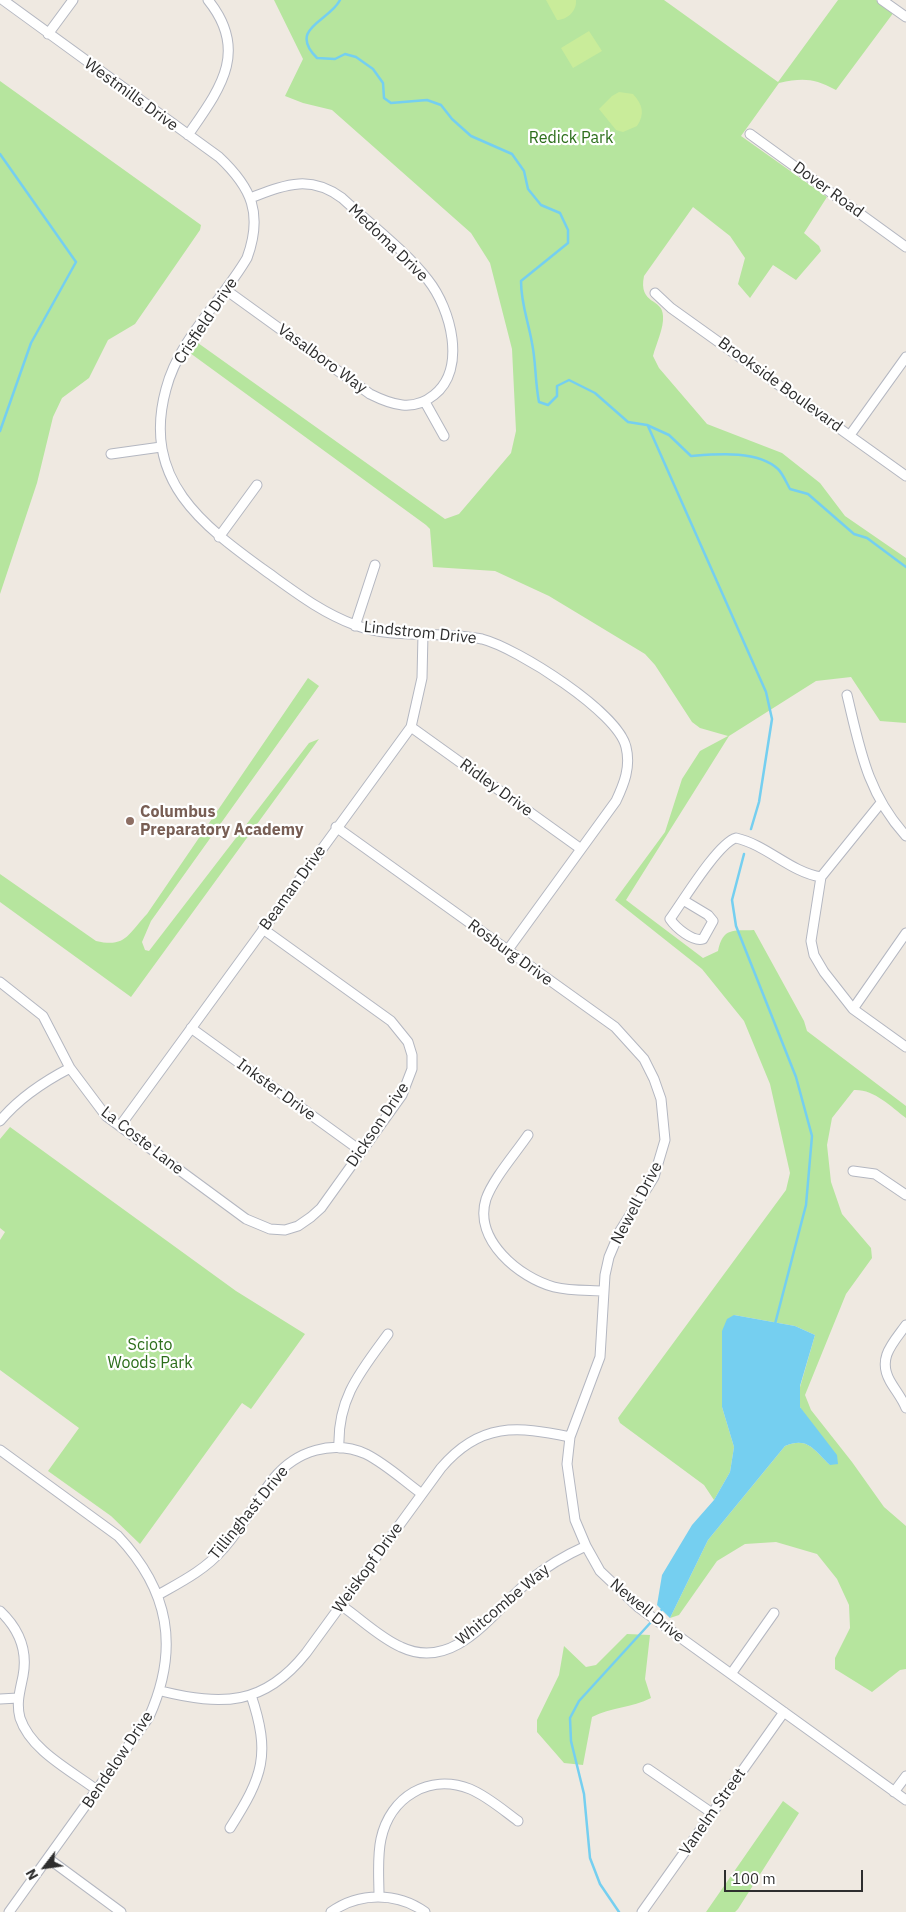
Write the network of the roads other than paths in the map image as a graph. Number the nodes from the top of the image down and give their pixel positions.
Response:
1 (3, 0) edge
2 (72, 0) edge
3 (208, 0) edge
4 (882, 0) edge
5 (906, 17) edge
6 (48, 34) junction
7 (750, 134) dead end
8 (188, 136) junction
9 (250, 198) junction
10 (906, 247) edge
11 (226, 290) junction
12 (655, 293) dead end
13 (906, 356) edge
14 (425, 402) junction
15 (850, 435) junction
16 (444, 436) dead end
17 (161, 447) junction
18 (111, 454) dead end
19 (906, 476) edge
20 (257, 485) dead end
21 (219, 537) junction
22 (375, 565) dead end
23 (355, 626) junction
24 (423, 634) junction
25 (847, 695) dead end
26 (411, 727) junction
27 (880, 804) junction
28 (336, 827) junction
29 (906, 836) edge
30 (580, 849) junction
31 (821, 877) junction
32 (684, 900) junction
33 (263, 929) junction
34 (906, 934) edge
35 (507, 951) junction
36 (0, 982) edge
37 (853, 1008) junction
38 (191, 1028) junction
39 (906, 1046) edge
40 (70, 1068) junction
41 (661, 1099) joint
42 (0, 1121) edge
43 (120, 1126) junction
44 (528, 1135) dead end
45 (361, 1151) junction
46 (853, 1170) dead end
47 (906, 1195) edge
48 (270, 1229) joint
49 (604, 1291) junction
50 (906, 1325) edge
51 (388, 1334) dead end
52 (906, 1408) edge
53 (570, 1437) junction
54 (339, 1448) junction
55 (0, 1450) edge
56 (422, 1494) junction
57 (586, 1546) junction
58 (158, 1594) junction
59 (342, 1606) junction
60 (0, 1611) edge
61 (774, 1613) dead end
62 (731, 1674) junction
63 (161, 1691) junction
64 (251, 1695) junction
65 (18, 1698) junction
66 (0, 1699) edge
67 (784, 1712) junction
68 (648, 1768) dead end
69 (906, 1776) edge
70 (98, 1791) junction
71 (894, 1792) junction
72 (906, 1800) edge
73 (712, 1813) junction
74 (518, 1821) dead end
75 (230, 1828) dead end
76 (49, 1859) junction
77 (379, 1896) junction
78 (9, 1912) edge
79 (122, 1912) edge
80 (331, 1912) edge
81 (425, 1912) edge
82 (642, 1912) edge

1 - 6 street, Westmills Drive
2 - 6 street
3 - 8 street
4 - 5 street
6 - 8 street, Westmills Drive
7 - 10 street, Dover Road
8 - 9 street, Westmills Drive
9 - 11 street, Crisfield Drive
9 - 14 street, Medoma Drive
11 - 14 street, Vasalboro Way
11 - 17 street, Crisfield Drive
12 - 15 street, Brookside Boulevard
13 - 15 street
14 - 16 street
15 - 19 street, Brookside Boulevard
17 - 18 street
17 - 21 street, Lindstrom Drive
20 - 21 street
21 - 23 street, Lindstrom Drive
22 - 23 street
23 - 24 street, Lindstrom Drive
24 - 26 street, Beaman Drive
24 - 30 street, Lindstrom Drive
25 - 27 street
26 - 28 street, Beaman Drive
26 - 30 street, Ridley Drive
27 - 29 street
27 - 31 street
28 - 33 street, Beaman Drive
28 - 35 street, Rosburg Drive
30 - 35 street, Lindstrom Drive
31 - 32 street
31 - 37 street
32 - 32 street
33 - 38 street, Beaman Drive
33 - 45 street, Dickson Drive
34 - 37 street
35 - 41 street, Rosburg Drive
36 - 40 street, La Coste Lane
37 - 39 street
38 - 43 street, Beaman Drive
38 - 45 street, Inkster Drive
40 - 42 street
40 - 43 street, La Coste Lane
41 - 49 street, Newell Drive
43 - 48 street, La Coste Lane
44 - 49 street
45 - 48 street, Dickson Drive
46 - 47 street
49 - 53 street, Newell Drive
50 - 52 street
51 - 54 street
53 - 56 street, Weiskopf Drive
53 - 57 street, Newell Drive
54 - 56 street, Tillinghast Drive
54 - 58 street, Tillinghast Drive
55 - 58 street, Bendelow Drive
56 - 59 street, Weiskopf Drive
57 - 59 street, Whitcombe Way
57 - 62 street, Newell Drive
58 - 63 street, Bendelow Drive
59 - 64 street, Weiskopf Drive
60 - 65 street
61 - 62 street
62 - 67 street, Newell Drive
63 - 64 street, Weiskopf Drive
63 - 70 street, Bendelow Drive
64 - 75 street
65 - 66 street
65 - 70 street
67 - 71 street, Newell Drive
67 - 73 street, Vanelm Street
68 - 73 street
69 - 71 street
70 - 76 street, Bendelow Drive
71 - 72 street, Newell Drive
73 - 82 street, Vanelm Street
74 - 77 street
76 - 78 street, Bendelow Drive
76 - 79 street
77 - 80 street
77 - 81 street

